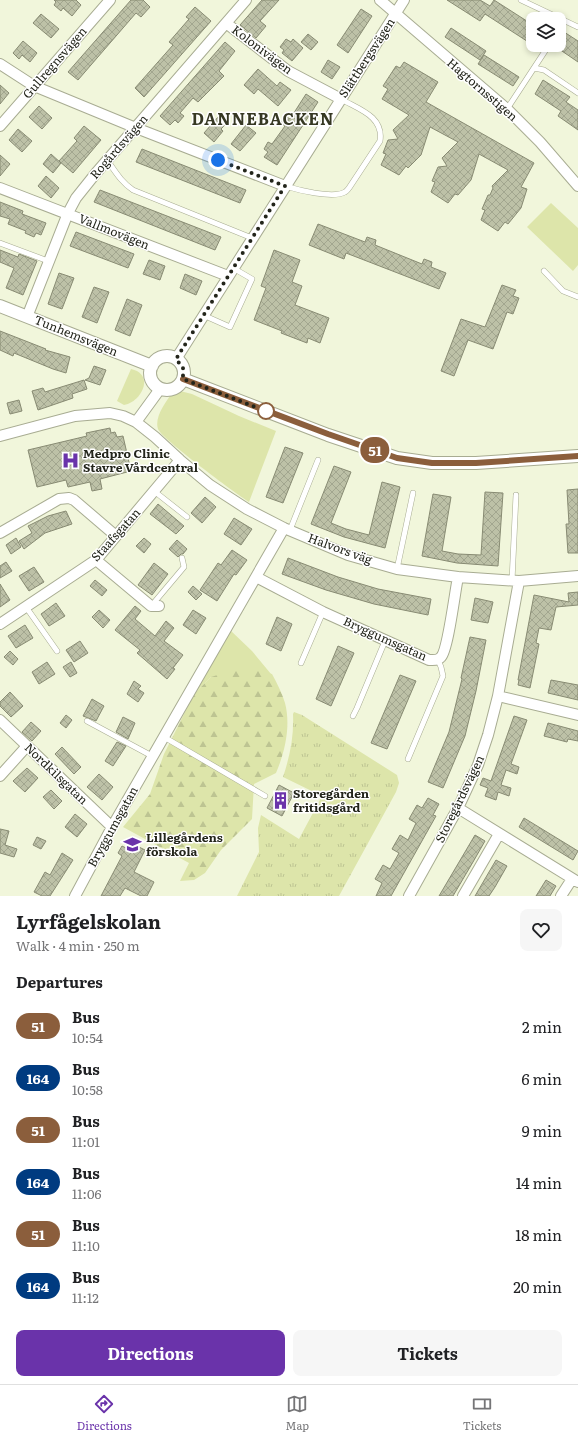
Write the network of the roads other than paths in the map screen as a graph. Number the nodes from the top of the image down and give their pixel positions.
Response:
1 (110, 0) edge
2 (246, 0) edge
3 (380, 0) edge
4 (404, 0) edge
5 (521, 0) edge
6 (547, 12) edge
7 (395, 14) junction
8 (566, 21) edge
9 (226, 23) junction
10 (578, 27) edge
11 (544, 52) edge
12 (0, 64) edge
13 (534, 68) junction
14 (34, 86) junction
15 (578, 93) edge
16 (341, 99) junction
17 (507, 110) junction
18 (0, 126) edge
19 (136, 128) junction
20 (108, 160) junction
21 (285, 186) junction
22 (578, 186) edge
23 (0, 188) edge
24 (68, 213) junction
25 (252, 238) junction
26 (0, 243) edge
27 (48, 261) junction
28 (544, 271) dead end
29 (230, 272) junction
30 (578, 297) edge
31 (0, 306) edge
32 (203, 315) junction
33 (27, 317) junction
34 (176, 359) junction
35 (152, 366) junction
36 (183, 379) junction
37 (160, 389) junction
38 (136, 422) junction
39 (0, 436) edge
40 (578, 456) edge
41 (180, 460) junction
42 (318, 460) dead end
43 (154, 491) junction
44 (413, 493) dead end
45 (516, 495) dead end
46 (188, 517) dead end
47 (287, 529) junction
48 (0, 533) edge
49 (116, 536) junction
50 (182, 558) dead end
51 (96, 560) junction
52 (397, 569) junction
53 (578, 576) edge
54 (256, 577) junction
55 (458, 577) junction
56 (516, 581) junction
57 (26, 606) junction
58 (155, 606) joint
59 (324, 612) junction
60 (0, 624) edge
61 (385, 640) junction
62 (57, 651) dead end
63 (438, 660) junction
64 (301, 663) dead end
65 (498, 696) junction
66 (578, 715) edge
67 (352, 716) dead end
68 (0, 720) edge
69 (87, 721) dead end
70 (164, 737) junction
71 (27, 746) junction
72 (152, 756) junction
73 (408, 759) dead end
74 (0, 776) edge
75 (265, 796) dead end
76 (458, 808) junction
77 (112, 827) junction
78 (499, 834) junction
79 (575, 880) edge
80 (74, 896) edge
81 (409, 896) edge
82 (464, 896) edge
83 (561, 896) edge

1 - 14 street, Gullregnsvägen
2 - 9 street, Rogårdsvägen
3 - 7 street, Hagtornsstigen
4 - 7 street, Slättbergsvägen
5 - 6 lane
7 - 16 street, Slättbergsvägen
7 - 17 street, Hagtornsstigen
8 - 10 lane
9 - 16 street, Kolonivägen
9 - 19 street, Rogårdsvägen
11 - 13 lane
12 - 14 street
13 - 15 lane
13 - 17 lane
14 - 18 street, Gullregnsvägen
14 - 19 street
16 - 21 street, Slättbergsvägen
16 - 21 lane
17 - 22 street, Hagtornsstigen
19 - 20 street, Rogårdsvägen
19 - 21 street
20 - 24 street, Rogårdsvägen
20 - 25 lane
21 - 25 street, Slättbergsvägen
23 - 24 street, Vallmovägen
24 - 27 street, Rogårdsvägen
24 - 29 street, Vallmovägen
25 - 29 street, Slättbergsvägen
26 - 27 lane
27 - 33 street, Rogårdsvägen
28 - 30 lane
29 - 32 street, Slättbergsvägen
29 - 32 lane
31 - 33 street, Tunhemsvägen
32 - 34 street, Slättbergsvägen
33 - 35 street, Tunhemsvägen
34 - 35 street
34 - 36 street
35 - 37 street
36 - 37 street
36 - 40 street
37 - 38 street
38 - 39 street
38 - 41 street, Halvors väg
41 - 43 street, Staafsgatan
41 - 47 street, Halvors väg
42 - 47 lane
43 - 46 lane
43 - 49 street, Staafsgatan
44 - 52 lane
45 - 56 lane
47 - 52 street, Halvors väg
47 - 54 street, Bryggumsgatan
48 - 49 street
49 - 51 street, Staafsgatan
50 - 58 lane
51 - 57 street, Staafsgatan
51 - 58 street
52 - 55 street, Halvors väg
53 - 56 street, Halvors väg
54 - 59 street, Bryggumsgatan
54 - 70 street, Bryggumsgatan
55 - 56 street, Halvors väg
55 - 63 street, Bryggumsgatan
56 - 65 street, Storegårdsvägen
57 - 60 street, Staafsgatan
57 - 62 lane
59 - 61 street, Bryggumsgatan
59 - 64 lane
61 - 63 street, Bryggumsgatan
61 - 67 lane
63 - 73 lane
65 - 66 street
65 - 76 street, Storegårdsvägen
68 - 71 street, Nordkilsgatan
69 - 72 lane
70 - 72 street, Bryggumsgatan
70 - 75 lane
71 - 74 street
71 - 77 street, Nordkilsgatan
72 - 77 street, Bryggumsgatan
76 - 78 street
76 - 81 street, Storegårdsvägen
77 - 80 street, Bryggumsgatan
78 - 79 street
78 - 82 street
79 - 83 street

